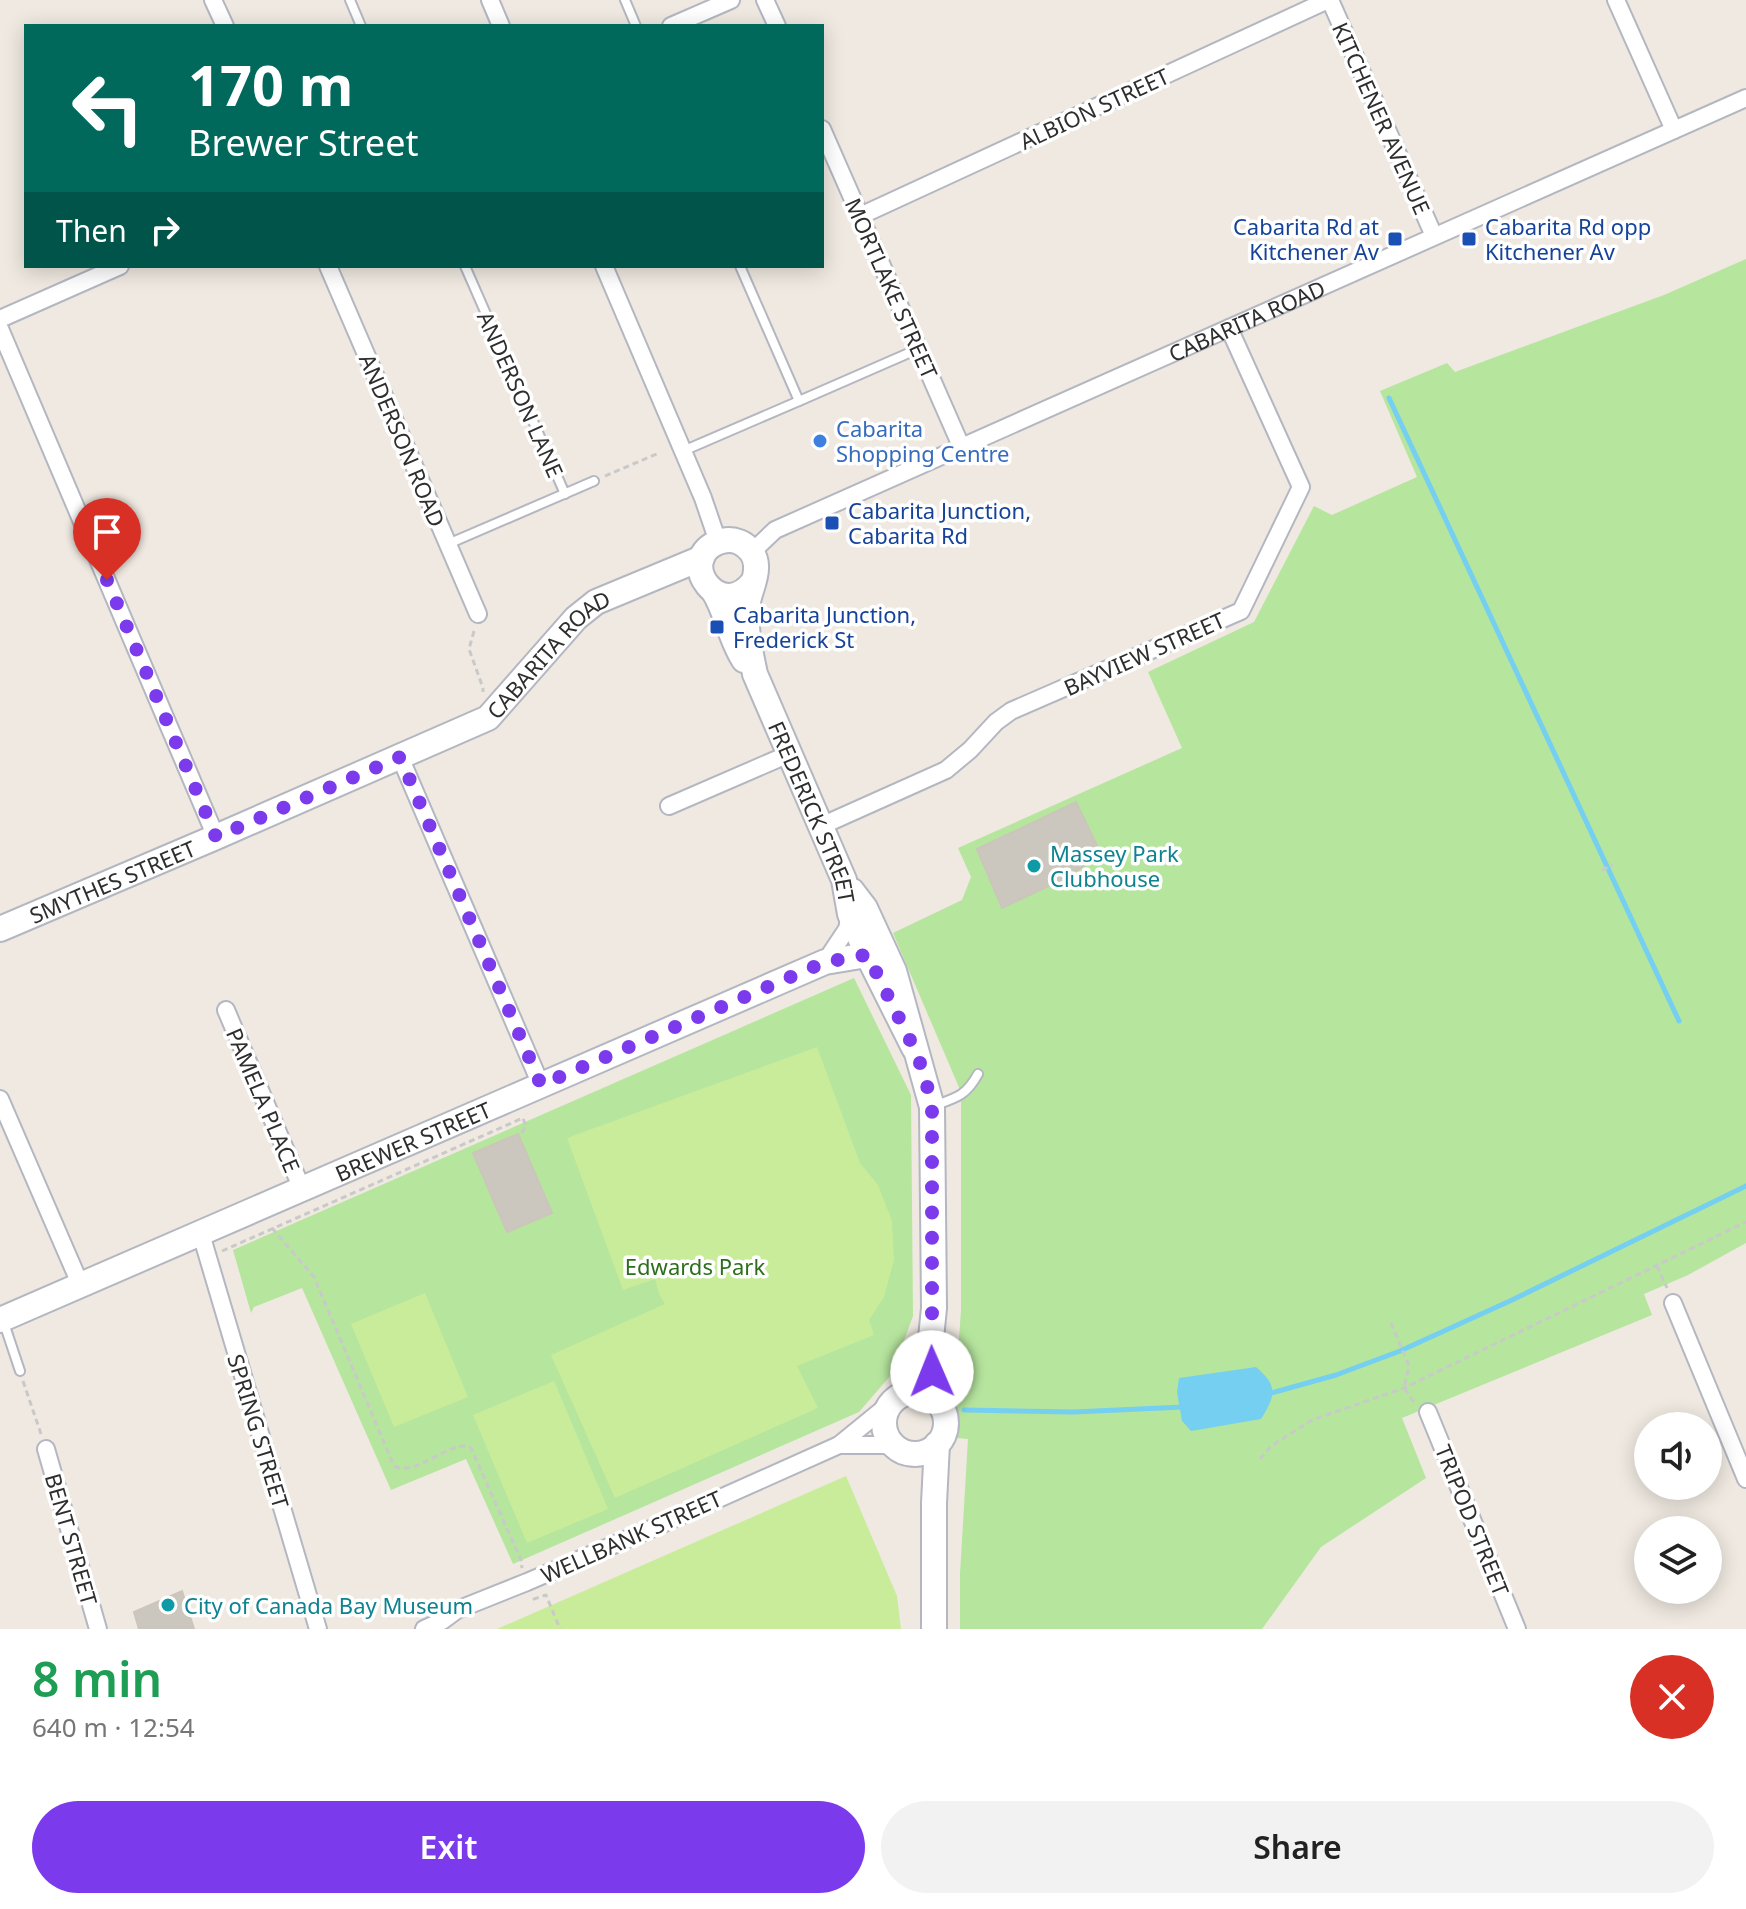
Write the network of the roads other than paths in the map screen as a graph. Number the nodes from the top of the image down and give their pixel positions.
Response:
1 (213, 0) edge
2 (350, 0) edge
3 (490, 0) edge
4 (625, 0) edge
5 (731, 0) edge
6 (765, 0) edge
7 (1329, 0) edge
8 (1616, 0) edge
9 (224, 24) edge
10 (360, 24) edge
11 (500, 24) edge
12 (635, 24) edge
13 (676, 24) edge
14 (776, 24) edge
15 (1746, 98) edge
16 (1674, 130) junction
17 (824, 134) edge
18 (860, 216) junction
19 (1434, 236) junction
20 (115, 268) edge
21 (329, 268) edge
22 (466, 268) edge
23 (605, 268) edge
24 (741, 268) edge
25 (0, 319) edge
26 (1229, 328) junction
27 (0, 329) edge
28 (919, 349) junction
29 (799, 401) junction
30 (961, 446) junction
31 (683, 451) junction
32 (594, 481) road end
33 (565, 494) junction
34 (447, 544) junction
35 (710, 550) junction
36 (752, 552) junction
37 (753, 582) junction
38 (714, 592) junction
39 (478, 614) road end
40 (755, 674) junction
41 (789, 754) junction
42 (400, 757) junction
43 (669, 806) dead end
44 (821, 826) junction
45 (216, 837) junction
46 (0, 929) edge
47 (864, 935) junction
48 (226, 1010) dead end
49 (978, 1074) dead end
50 (541, 1085) junction
51 (0, 1099) edge
52 (932, 1107) junction
53 (302, 1189) junction
54 (201, 1234) junction
55 (81, 1286) junction
56 (1673, 1303) road end
57 (1, 1320) edge
58 (931, 1338) junction
59 (20, 1371) road end
60 (943, 1397) junction
61 (897, 1399) junction
62 (1428, 1412) road end
63 (946, 1441) junction
64 (839, 1445) junction
65 (46, 1449) road end
66 (901, 1450) junction
67 (1746, 1479) edge
68 (934, 1503) junction
69 (98, 1629) edge
70 (318, 1629) edge
71 (424, 1629) edge
72 (934, 1629) edge
73 (1517, 1629) edge

1 - 9 street
2 - 10 lane
3 - 11 street
4 - 12 lane
5 - 13 street
6 - 14 street
7 - 18 street, ALBION STREET
7 - 19 street, KITCHENER AVENUE
8 - 16 street
15 - 16 street, CABARITA ROAD
16 - 19 street, CABARITA ROAD
17 - 18 street, MORTLAKE STREET
18 - 28 street, MORTLAKE STREET
19 - 26 street, CABARITA ROAD
20 - 25 street
21 - 34 street, ANDERSON ROAD
22 - 33 lane, ANDERSON LANE
23 - 31 street
24 - 29 lane
26 - 30 street, CABARITA ROAD
26 - 44 street, BAYVIEW STREET
27 - 45 street
28 - 29 lane
28 - 30 street, MORTLAKE STREET
29 - 31 lane
30 - 36 street, CABARITA ROAD
31 - 35 street
32 - 33 lane
33 - 34 lane, ANDERSON LANE
34 - 39 street, ANDERSON ROAD
35 - 36 main road
35 - 38 main road
35 - 42 main road, CABARITA ROAD
36 - 37 main road
37 - 38 main road
37 - 40 main road, FREDERICK STREET
38 - 40 main road, FREDERICK STREET
40 - 41 main road, FREDERICK STREET
41 - 43 street
41 - 44 main road, FREDERICK STREET
42 - 45 main road, SMYTHES STREET
42 - 50 street
44 - 47 main road, FREDERICK STREET
45 - 46 main road, SMYTHES STREET
47 - 50 main road, BREWER STREET
47 - 52 main road, FREDERICK STREET
48 - 53 street, PAMELA PLACE
49 - 52 lane
50 - 53 main road, BREWER STREET
51 - 55 street
52 - 58 main road, FREDERICK STREET
53 - 54 main road, BREWER STREET
54 - 55 main road, BREWER STREET
54 - 70 street, SPRING STREET
55 - 57 main road, BREWER STREET
56 - 67 street
57 - 59 lane
58 - 60 main road, FREDERICK STREET
58 - 61 main road
60 - 61 main road
60 - 63 main road
61 - 64 street, WELLBANK STREET
61 - 66 main road
62 - 73 street, TRIPOD STREET
63 - 66 main road
63 - 68 main road
64 - 66 street, WELLBANK STREET
64 - 71 street, WELLBANK STREET
65 - 69 street, BENT STREET
66 - 68 main road
68 - 72 main road

